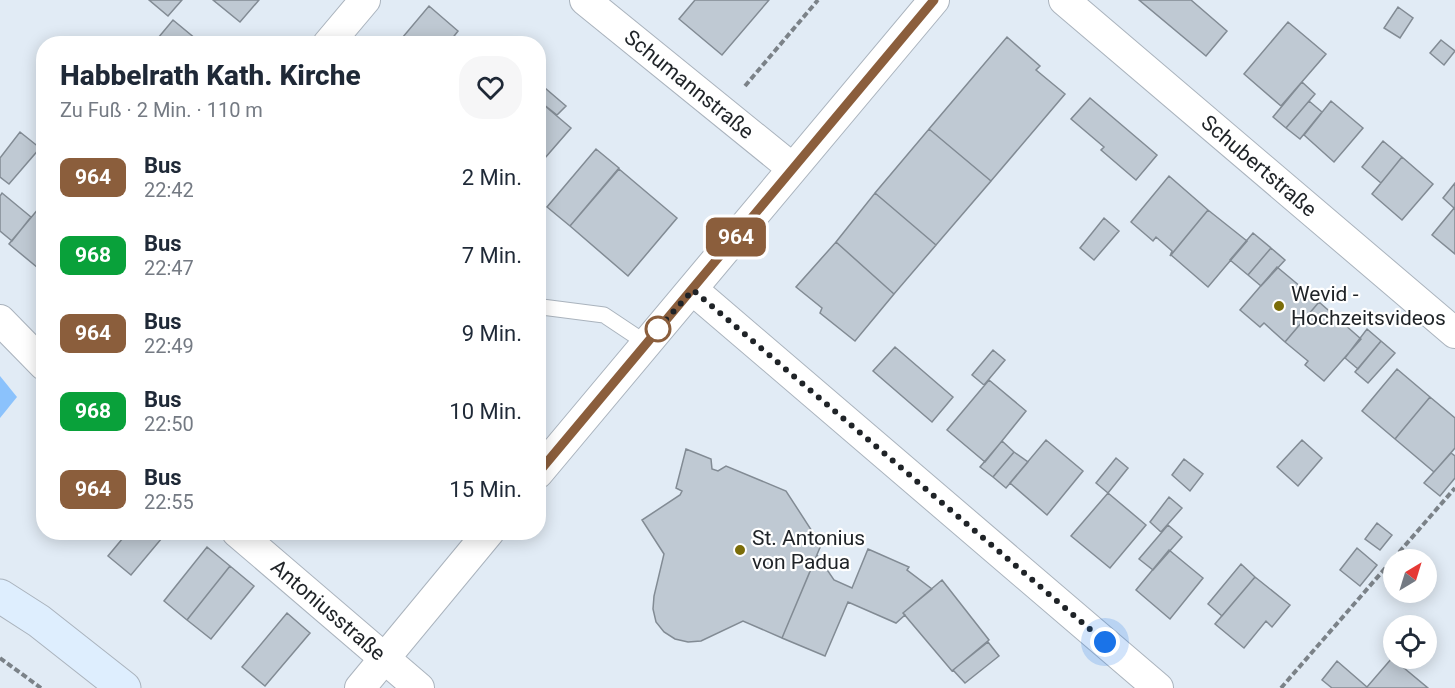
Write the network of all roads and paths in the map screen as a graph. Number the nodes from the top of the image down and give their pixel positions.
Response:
1 (365, 0) edge
2 (585, 0) edge
3 (818, 0) edge
4 (934, 0) edge
5 (1064, 0) edge
6 (335, 36) edge
7 (723, 112) junction
8 (792, 168) junction
9 (693, 290) junction
10 (546, 307) edge
11 (0, 320) edge
12 (1455, 333) edge
13 (646, 343) junction
14 (36, 357) edge
15 (546, 463) edge
16 (1455, 488) edge
17 (246, 540) edge
18 (482, 540) edge
19 (0, 596) edge
20 (0, 658) edge
21 (384, 659) junction
22 (41, 688) edge
23 (124, 688) edge
24 (360, 688) edge
25 (419, 688) edge
26 (1158, 688) edge
27 (1281, 688) edge

1 - 6 street
2 - 7 street, Schumannstraße
3 - 7 path
4 - 8 street
5 - 12 street, Schubertstraße
7 - 8 street, Schumannstraße
8 - 9 street
9 - 13 street
9 - 26 street
10 - 13 lane
11 - 14 street
13 - 15 street
16 - 27 path
17 - 21 street, Antoniusstraße
18 - 21 street
19 - 23 main road
20 - 22 path
21 - 24 street
21 - 25 street, Antoniusstraße

